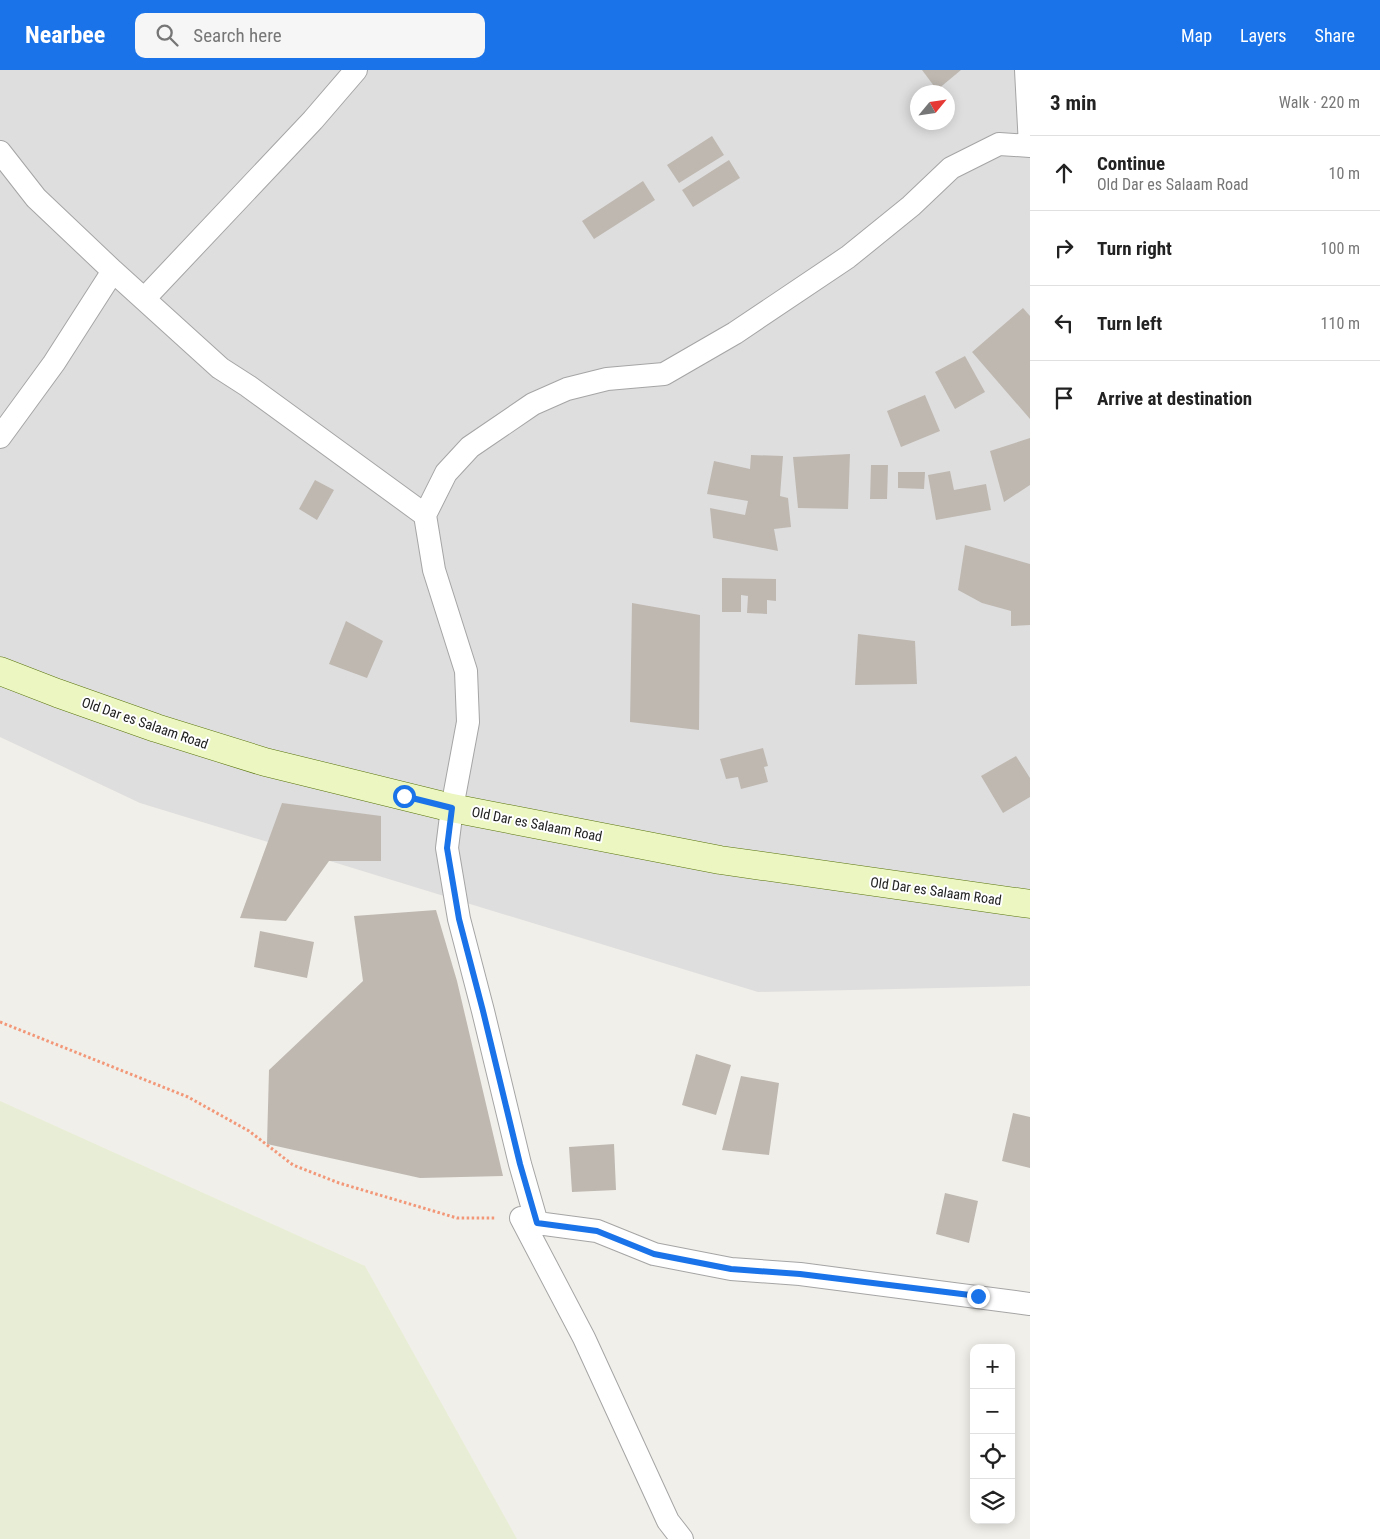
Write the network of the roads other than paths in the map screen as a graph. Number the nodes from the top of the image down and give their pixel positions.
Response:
1 (356, 70) edge
2 (1026, 70) edge
3 (1030, 146) edge
4 (0, 152) edge
5 (113, 271) junction
6 (144, 299) junction
7 (0, 437) edge
8 (425, 515) junction
9 (0, 670) edge
10 (452, 808) junction
11 (1030, 904) edge
12 (529, 1220) junction
13 (1030, 1304) edge
14 (682, 1539) edge

1 - 6 street
2 - 3 street
3 - 8 street
4 - 5 street
5 - 6 street
5 - 7 street
6 - 8 street
8 - 10 street
9 - 10 street, Old Dar es Salaam Road
10 - 11 street, Old Dar es Salaam Road
10 - 12 street
12 - 13 street
12 - 14 street

